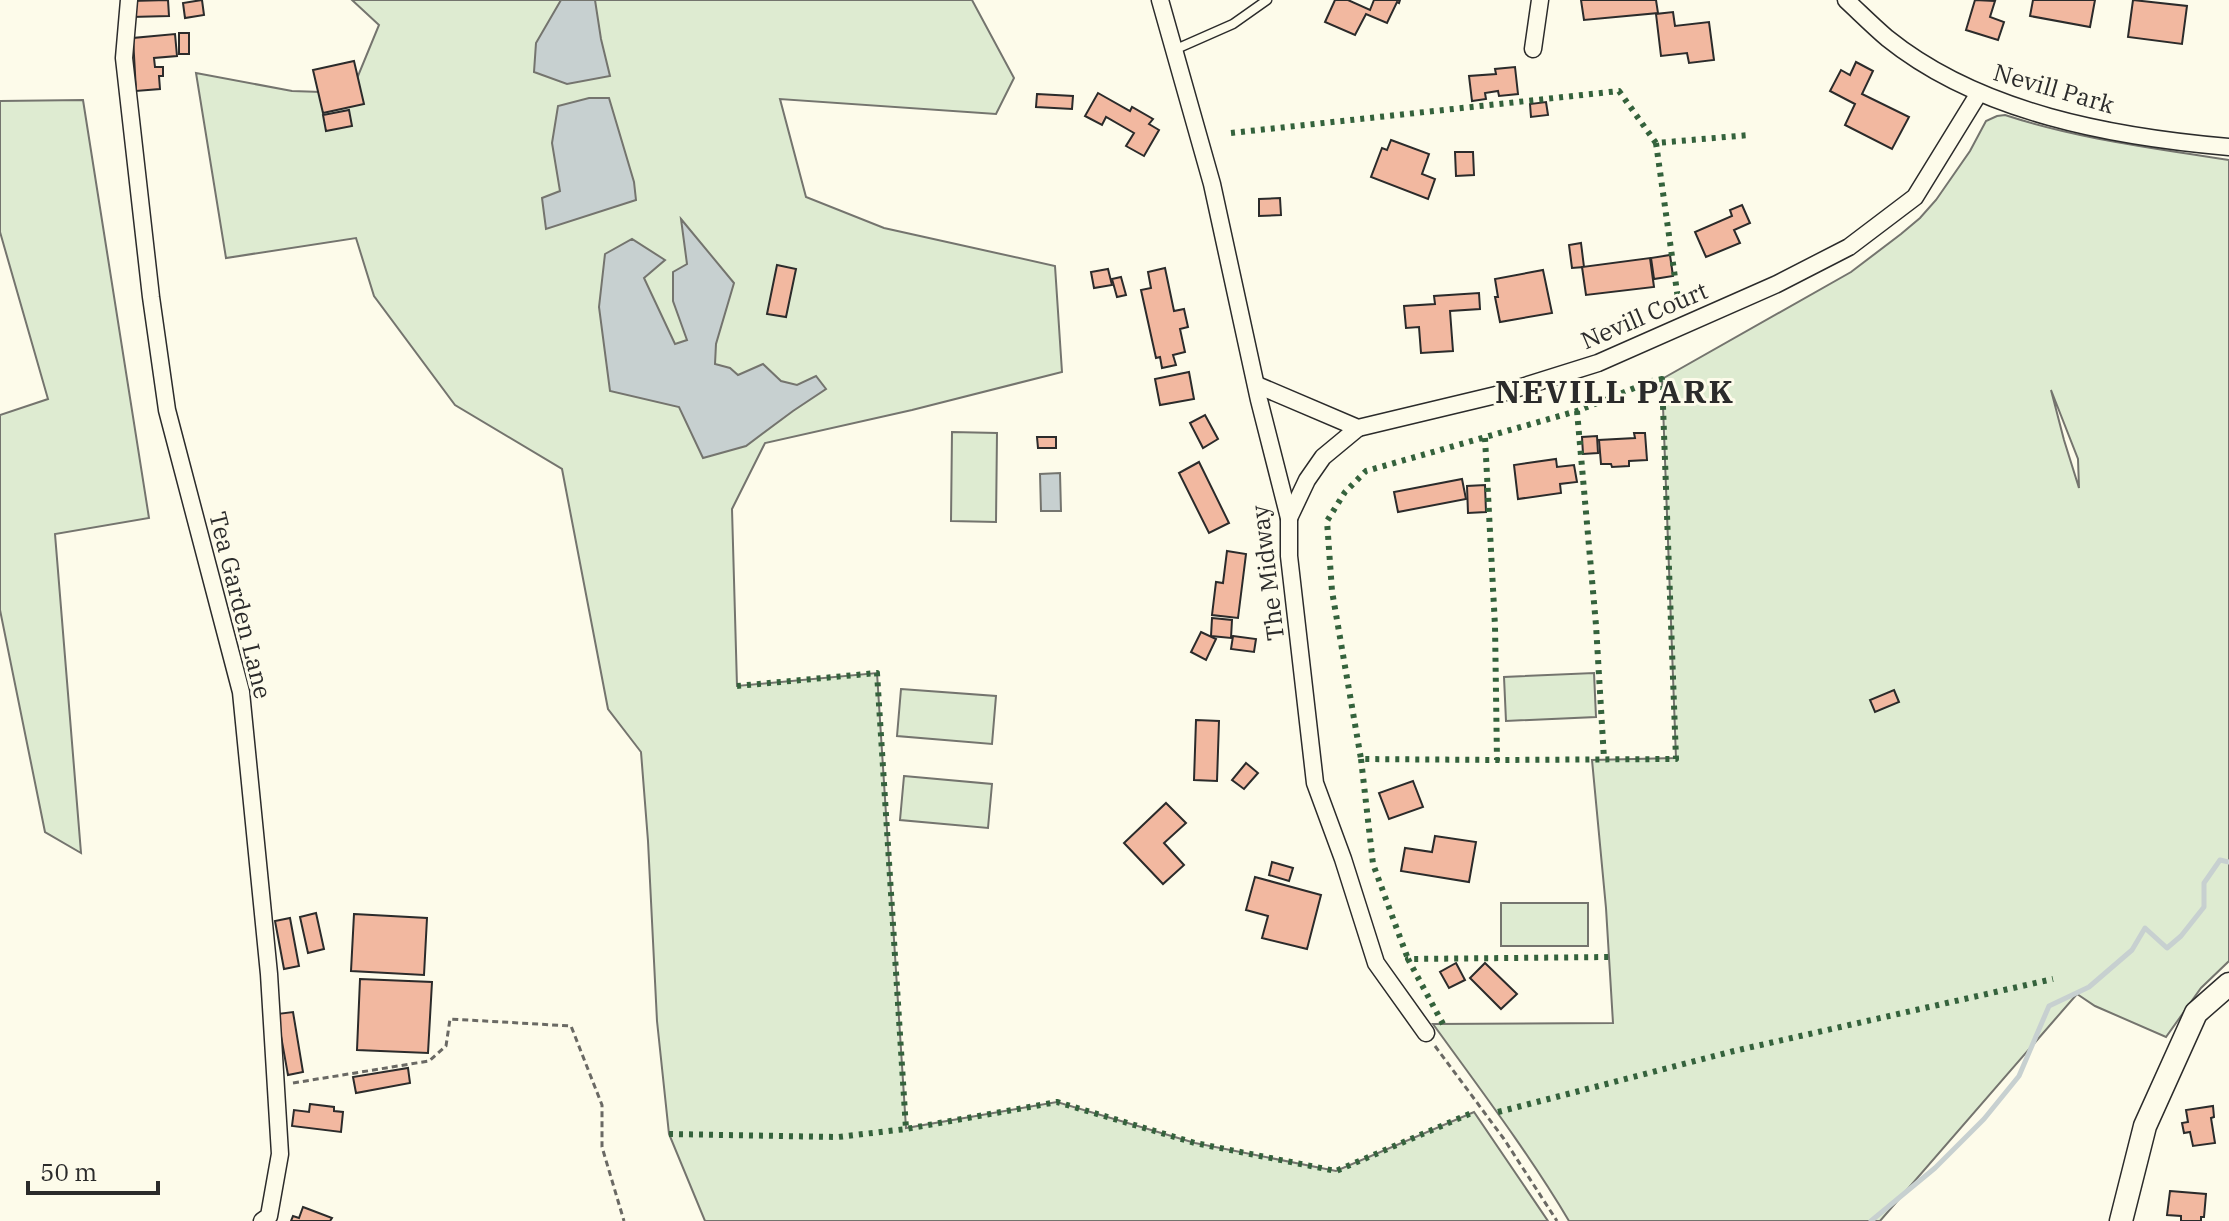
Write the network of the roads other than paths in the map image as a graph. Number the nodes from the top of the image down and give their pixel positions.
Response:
1 (129, 0) edge
2 (1160, 0) edge
3 (1267, 0) edge
4 (1540, 0) edge
5 (1846, 0) edge
6 (1533, 49) dead end
7 (1174, 50) junction
8 (1979, 93) junction
9 (2229, 147) edge
10 (1257, 385) junction
11 (1358, 428) junction
12 (1289, 518) junction
13 (2229, 984) edge
14 (1426, 1033) road end
15 (262, 1221) edge
16 (2121, 1221) edge

1 - 15 street, Tea Garden Lane
2 - 7 street, The Midway
3 - 7 lane
4 - 6 street
5 - 8 street, Nevill Park
7 - 10 street, The Midway
8 - 9 street, Nevill Park
8 - 11 street, Nevill Court
10 - 11 street
10 - 12 street, The Midway
11 - 12 street
12 - 14 street, The Midway
13 - 16 street

